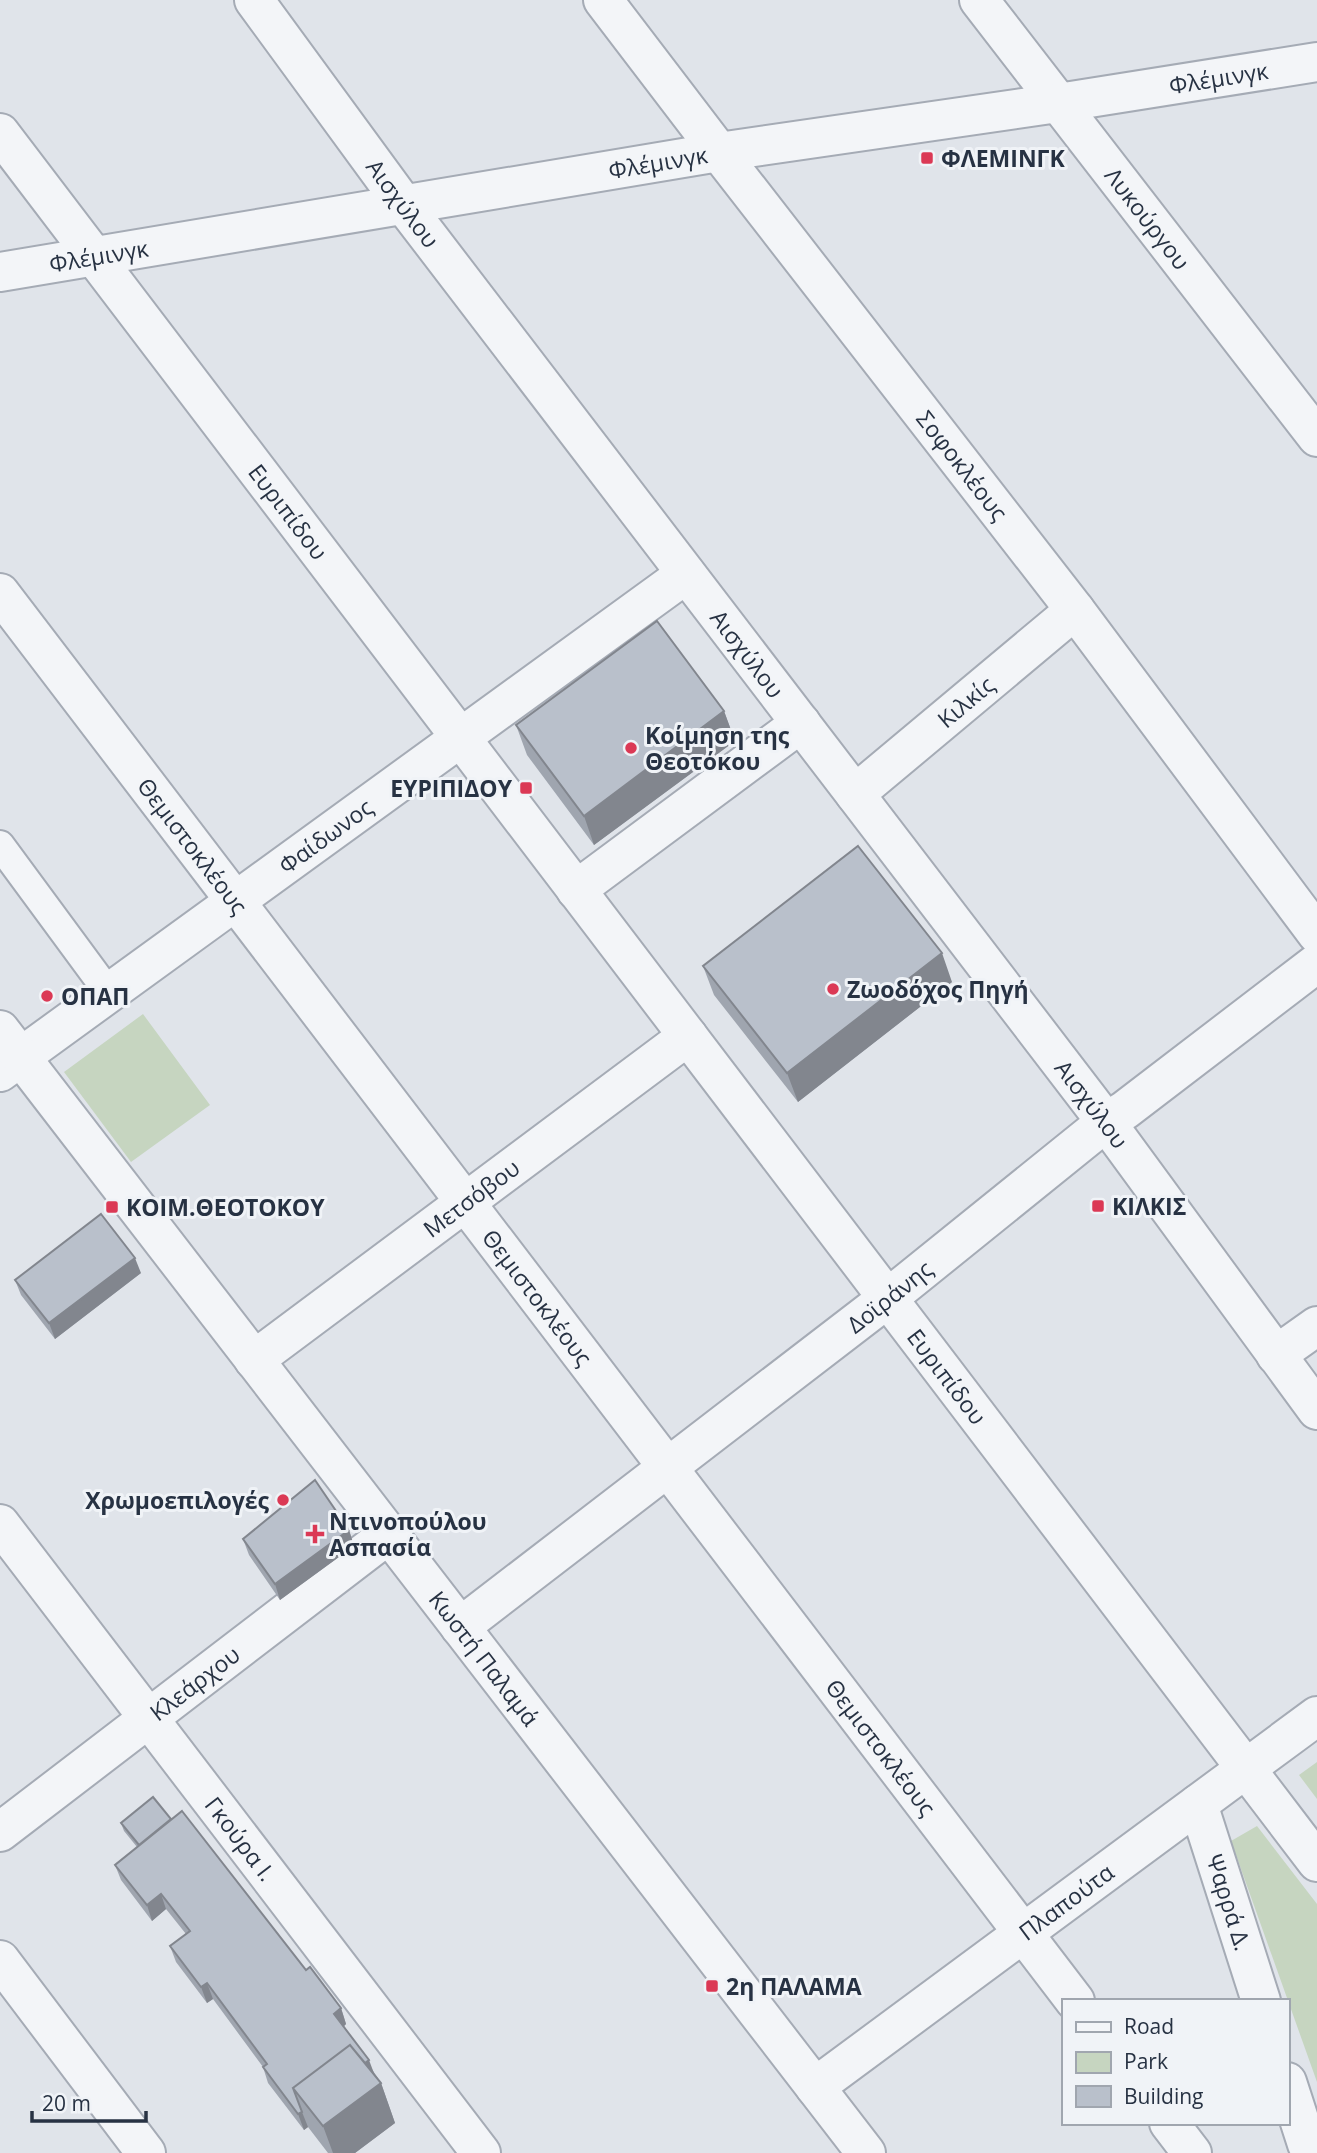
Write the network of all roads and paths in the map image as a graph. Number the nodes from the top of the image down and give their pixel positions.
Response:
1 (254, 0) edge
2 (603, 0) edge
3 (979, 0) edge
4 (1317, 62) edge
5 (1058, 103) junction
6 (0, 133) edge
7 (719, 152) junction
8 (404, 205) junction
9 (96, 256) junction
10 (0, 272) edge
11 (1317, 437) edge
12 (686, 574) junction
13 (0, 593) edge
14 (1075, 610) junction
15 (801, 723) junction
16 (460, 738) junction
17 (855, 794) junction
18 (0, 845) edge
19 (576, 890) junction
20 (236, 901) junction
21 (1317, 934) edge
22 (1317, 963) edge
23 (109, 993) junction
24 (688, 1036) junction
25 (7, 1053) edge
26 (1106, 1122) junction
27 (466, 1202) junction
28 (888, 1298) junction
29 (1317, 1326) edge
30 (1276, 1355) junction
31 (254, 1360) junction
32 (1317, 1410) edge
33 (668, 1467) junction
34 (0, 1524) edge
35 (389, 1534) junction
36 (460, 1627) junction
37 (1317, 1716) edge
38 (149, 1718) junction
39 (1246, 1769) junction
40 (1198, 1804) junction
41 (0, 1832) edge
42 (1317, 1862) edge
43 (1023, 1933) junction
44 (0, 1959) edge
45 (1073, 1999) edge
46 (1260, 1999) edge
47 (815, 2087) junction
48 (1289, 2088) edge
49 (1171, 2125) edge
50 (1307, 2145) edge
51 (855, 2149) edge
52 (146, 2153) edge
53 (481, 2153) edge
54 (1192, 2153) edge

1 - 8 street, Αισχύλου
2 - 7 street, Σοφοκλέους
3 - 5 street, Λυκούργου
4 - 5 street, Φλέμινγκ
5 - 7 street, Φλέμινγκ
5 - 11 street, Λυκούργου
6 - 9 street, Ευριπίδου
7 - 8 street, Φλέμινγκ
7 - 14 street, Σοφοκλέους
8 - 9 street, Φλέμινγκ
8 - 12 street, Αισχύλου
9 - 10 street, Φλέμινγκ
9 - 16 street, Ευριπίδου
12 - 15 street, Αισχύλου
12 - 16 street, Φαίδωνος
13 - 20 street, Θεμιστοκλέους
14 - 17 street, Κιλκίς
14 - 21 street, Σοφοκλέους
15 - 17 street, Αισχύλου
15 - 19 street
16 - 19 street, Ευριπίδου
16 - 20 street, Φαίδωνος
17 - 26 street, Αισχύλου
18 - 23 street
19 - 24 street, Ευριπίδου
20 - 23 street, Φαίδωνος
20 - 27 street, Θεμιστοκλέους
22 - 26 street, Δοϊράνης
23 - 25 street, Φαίδωνος
24 - 27 street, Μετσόβου
24 - 28 street, Ευριπίδου
25 - 31 street, Κωστή Παλαμά
26 - 28 street, Δοϊράνης
26 - 30 street, Αισχύλου
27 - 31 street, Μετσόβου
27 - 33 street, Θεμιστοκλέους
28 - 33 street, Δοϊράνης
28 - 39 street, Ευριπίδου
29 - 30 street
30 - 32 street, Αισχύλου
31 - 35 street, Κωστή Παλαμά
33 - 36 street, Δοϊράνης
33 - 43 street, Θεμιστοκλέους
34 - 38 street, Γκούρα Ι.
35 - 36 street, Κωστή Παλαμά
35 - 38 street, Κλεάρχου
36 - 47 street, Κωστή Παλαμά
37 - 39 street, Πλαπούτα
38 - 41 street, Κλεάρχου
38 - 53 street, Γκούρα Ι.
39 - 40 street, Πλαπούτα
39 - 42 street, Ευριπίδου
40 - 43 street, Πλαπούτα
40 - 46 street, Ψαρρά Δ.
43 - 45 street, Θεμιστοκλέους
43 - 47 street, Πλαπούτα
44 - 52 street
47 - 51 street, Κωστή Παλαμά
48 - 50 street
49 - 54 street

